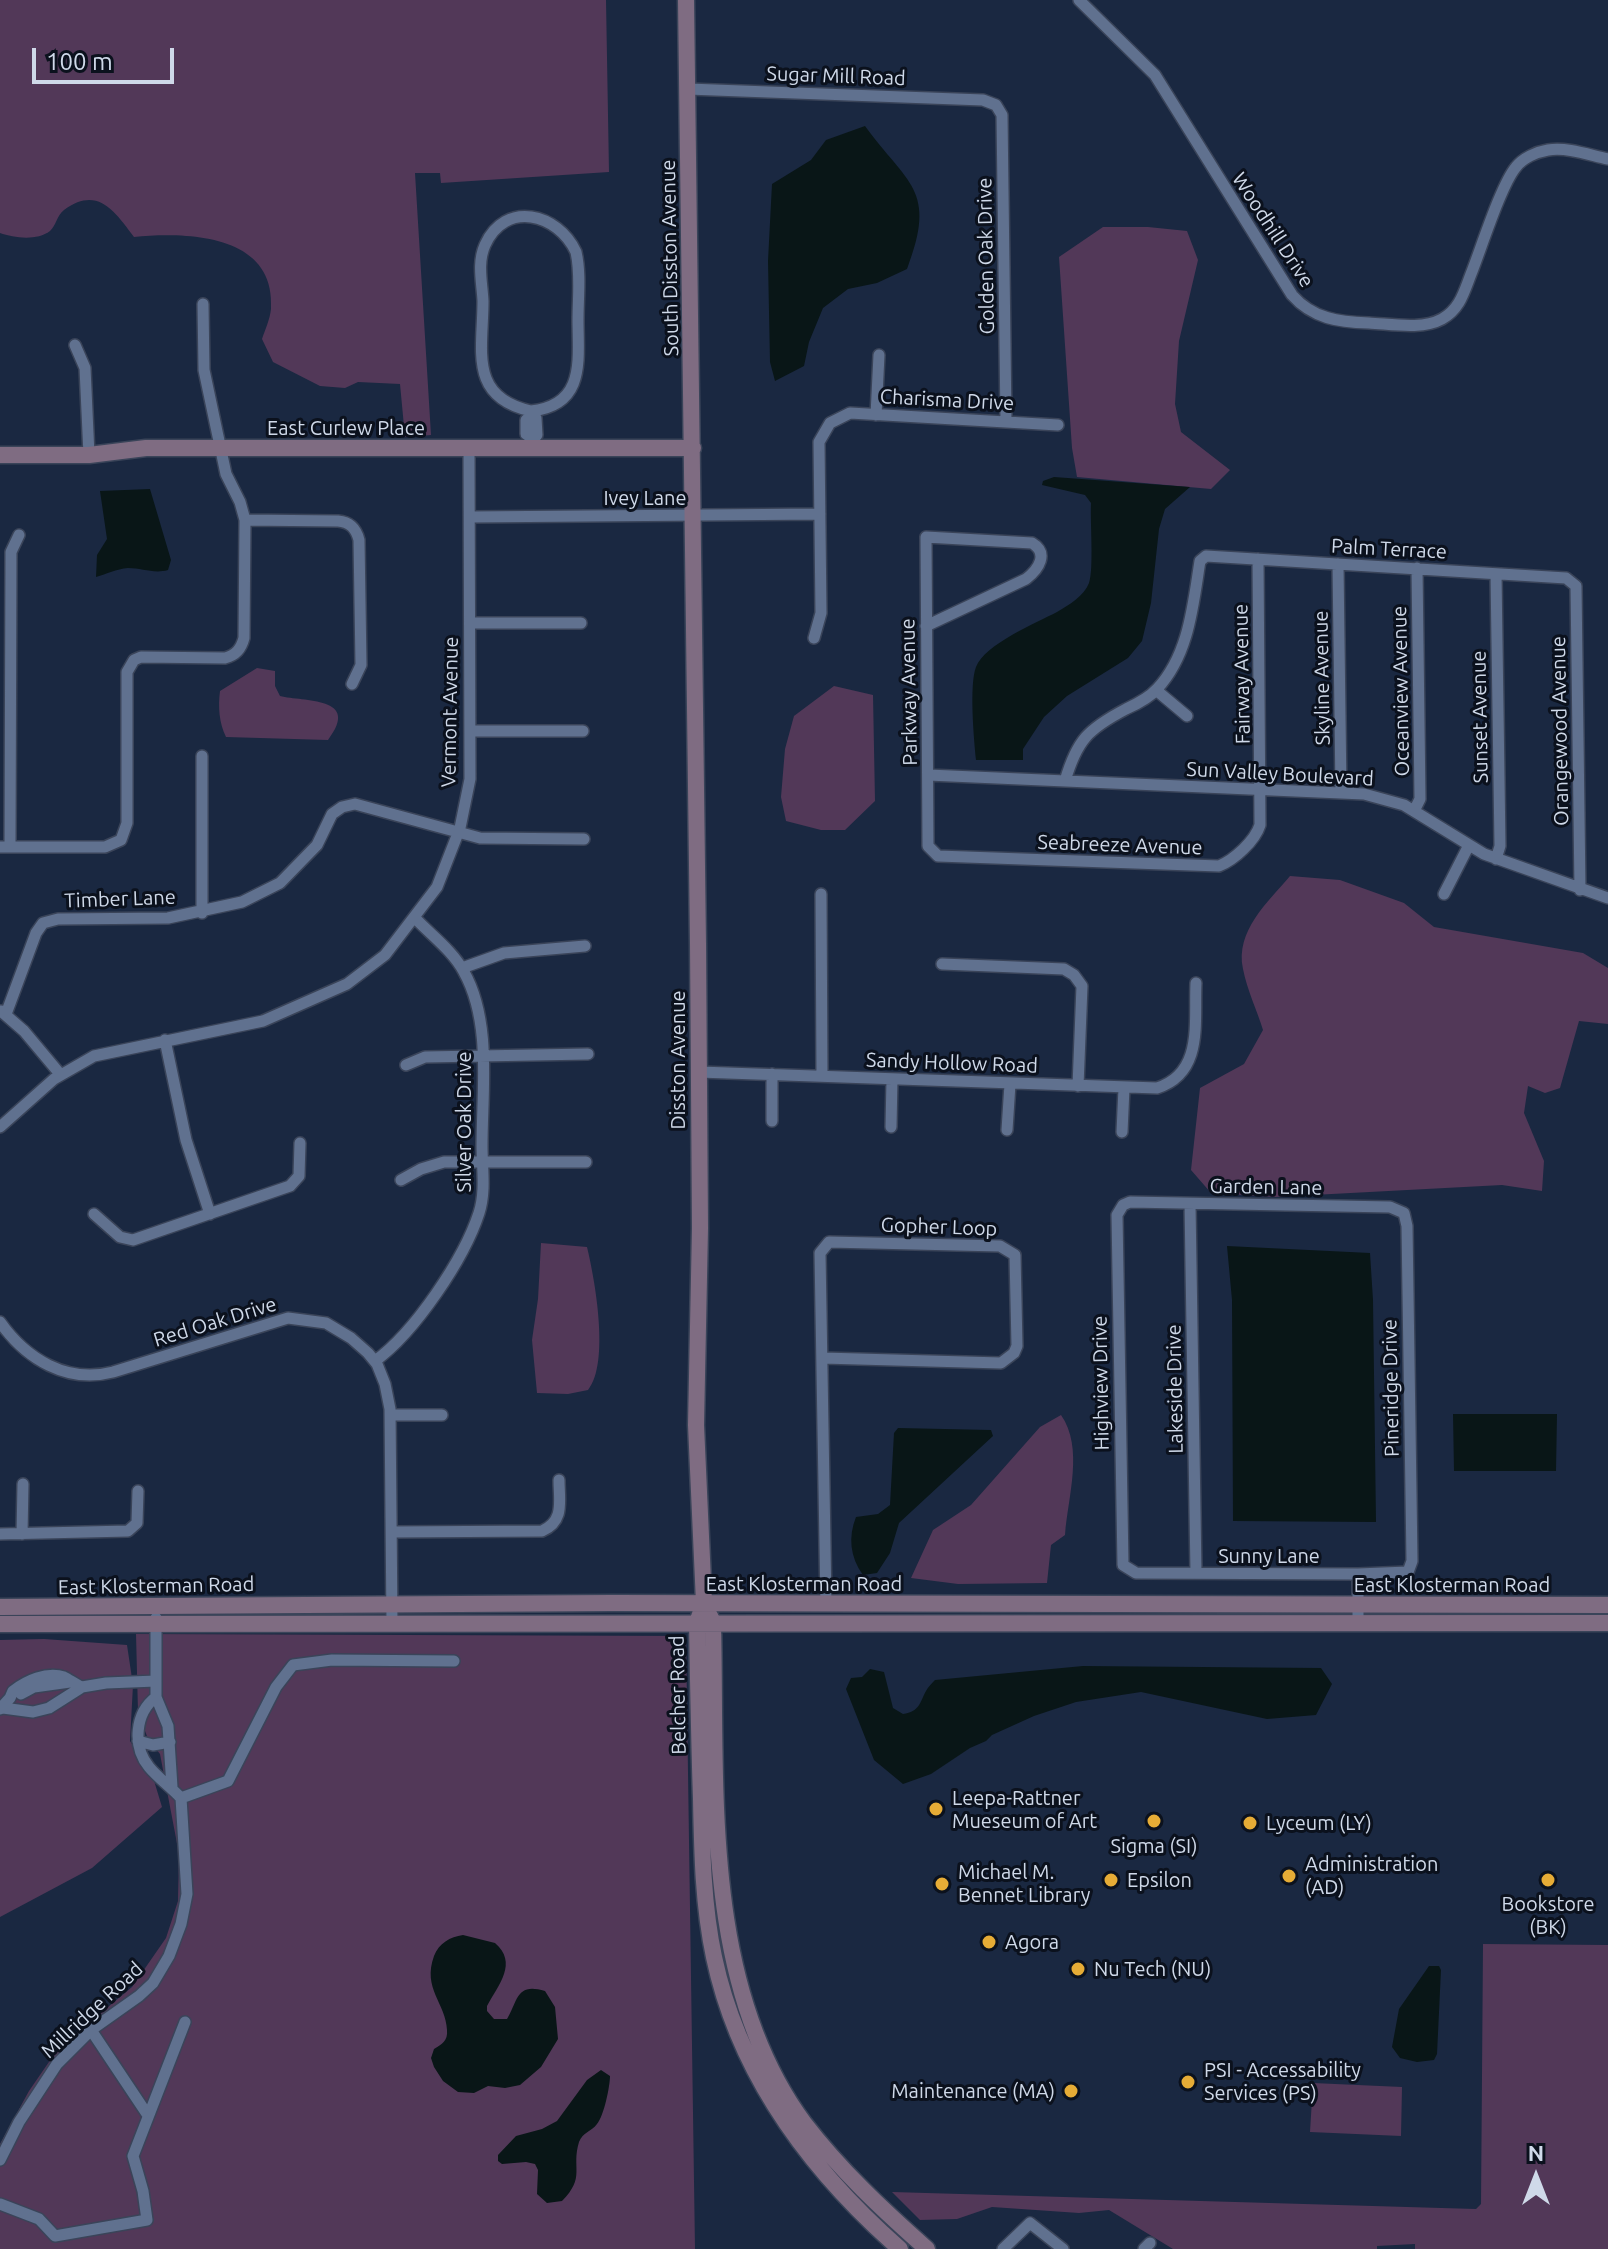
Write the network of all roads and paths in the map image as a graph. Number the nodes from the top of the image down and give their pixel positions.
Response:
1 (686, 0) edge
2 (1079, 0) edge
3 (688, 89) junction
4 (983, 100) joint
5 (1608, 159) edge
6 (203, 304) dead end
7 (75, 345) dead end
8 (879, 355) dead end
9 (531, 413) junction
10 (876, 415) junction
11 (1006, 421) junction
12 (1058, 425) dead end
13 (533, 443) junction
14 (469, 448) junction
15 (693, 448) junction
16 (222, 449) junction
17 (0, 455) edge
18 (89, 455) junction
19 (820, 514) junction
20 (693, 516) junction
21 (470, 517) junction
22 (245, 520) junction
23 (19, 535) dead end
24 (1258, 559) junction
25 (1338, 564) junction
26 (1417, 568) junction
27 (1496, 574) junction
28 (1566, 578) joint
29 (470, 623) junction
30 (581, 623) dead end
31 (926, 626) junction
32 (814, 638) dead end
33 (352, 684) dead end
34 (1156, 690) junction
35 (1187, 716) dead end
36 (470, 731) junction
37 (583, 731) dead end
38 (202, 756) dead end
39 (928, 775) junction
40 (1065, 781) junction
41 (1262, 789) junction
42 (1341, 792) junction
43 (1414, 811) junction
44 (458, 834) junction
45 (584, 839) dead end
46 (928, 846) joint
47 (5, 847) edge
48 (1468, 847) junction
49 (1496, 859) junction
50 (1580, 890) junction
51 (821, 894) dead end
52 (1444, 894) dead end
53 (1608, 898) edge
54 (202, 913) junction
55 (415, 918) junction
56 (585, 946) dead end
57 (942, 964) dead end
58 (462, 968) junction
59 (1196, 983) dead end
60 (3, 1013) edge
61 (165, 1040) junction
62 (588, 1054) dead end
63 (483, 1056) junction
64 (406, 1065) dead end
65 (699, 1072) junction
66 (60, 1074) junction
67 (772, 1074) junction
68 (822, 1075) junction
69 (892, 1079) junction
70 (1010, 1084) junction
71 (1078, 1086) junction
72 (1124, 1088) junction
73 (772, 1121) dead end
74 (0, 1127) edge
75 (891, 1127) dead end
76 (1007, 1130) dead end
77 (1122, 1132) dead end
78 (300, 1143) dead end
79 (482, 1162) junction
80 (586, 1162) dead end
81 (401, 1180) dead end
82 (1126, 1203) joint
83 (1190, 1204) junction
84 (1404, 1213) joint
85 (94, 1214) dead end
86 (210, 1214) junction
87 (0, 1322) edge
88 (823, 1358) junction
89 (375, 1361) junction
90 (391, 1415) junction
91 (442, 1415) dead end
92 (559, 1480) dead end
93 (23, 1484) dead end
94 (138, 1491) dead end
95 (392, 1532) junction
96 (0, 1534) edge
97 (22, 1534) junction
98 (1412, 1564) joint
99 (1123, 1565) joint
100 (1196, 1573) junction
101 (1358, 1574) junction
102 (704, 1603) junction
103 (392, 1604) junction
104 (826, 1604) junction
105 (1358, 1604) junction
106 (1608, 1605) edge
107 (0, 1607) edge
108 (156, 1616) junction
109 (1358, 1622) junction
110 (392, 1623) junction
111 (705, 1623) junction
112 (1608, 1623) edge
113 (0, 1624) edge
114 (454, 1661) dead end
115 (156, 1681) junction
116 (34, 1683) junction
117 (82, 1687) junction
118 (156, 1697) junction
119 (4, 1705) edge
120 (42, 1710) junction
121 (138, 1741) junction
122 (170, 1742) junction
123 (172, 1787) junction
124 (181, 1798) junction
125 (185, 2022) dead end
126 (91, 2030) junction
127 (147, 2114) junction
128 (0, 2160) edge
129 (0, 2204) edge
130 (900, 2249) edge
131 (927, 2249) edge
132 (1003, 2249) edge
133 (1063, 2249) edge

1 - 3 main road, South Disston Avenue
2 - 5 street, Woodhill Drive
3 - 4 street, Sugar Mill Road
3 - 15 main road, South Disston Avenue
4 - 11 street, Golden Oak Drive
6 - 16 street
7 - 18 street
8 - 10 street
9 - 9 street
9 - 13 street
10 - 11 street, Charisma Drive
10 - 19 street, Charisma Drive
11 - 12 street, Charisma Drive
13 - 14 main road, East Curlew Place
13 - 15 main road, East Curlew Place
14 - 16 main road, East Curlew Place
14 - 21 street, Vermont Avenue
15 - 20 main road, South Disston Avenue
16 - 18 main road, East Curlew Place
16 - 22 street
17 - 18 main road, East Curlew Place
19 - 20 street, Ivey Lane
19 - 32 street
20 - 21 street, Ivey Lane
20 - 65 main road, Disston Avenue
21 - 29 street, Vermont Avenue
22 - 33 street
22 - 47 street
23 - 47 street
24 - 25 street, Palm Terrace
24 - 34 street, Palm Terrace
24 - 41 street, Fairway Avenue
25 - 26 street, Palm Terrace
25 - 42 street, Skyline Avenue
26 - 27 street, Palm Terrace
26 - 43 street, Oceanview Avenue
27 - 28 street, Palm Terrace
27 - 49 street, Sunset Avenue
28 - 50 street, Orangewood Avenue
29 - 30 street
29 - 36 street, Vermont Avenue
31 - 31 street, Parkway Avenue
31 - 39 street, Parkway Avenue
34 - 35 street
34 - 40 street
36 - 37 street
36 - 44 street, Vermont Avenue
38 - 54 street
39 - 40 street, Sun Valley Boulevard
39 - 46 street, Parkway Avenue
40 - 41 street, Sun Valley Boulevard
41 - 42 street, Sun Valley Boulevard
41 - 46 street, Seabreeze Avenue
42 - 43 street, Sun Valley Boulevard
43 - 48 street, Sun Valley Boulevard
44 - 45 street, Timber Lane
44 - 54 street, Timber Lane
44 - 55 street, Vermont Avenue
48 - 49 street, Sun Valley Boulevard
48 - 52 street
49 - 50 street, Sun Valley Boulevard
50 - 53 street, Sun Valley Boulevard
51 - 68 street
54 - 60 street, Timber Lane
55 - 58 street, Silver Oak Drive
55 - 61 street, Vermont Avenue
56 - 58 street
57 - 71 street
58 - 63 street, Silver Oak Drive
59 - 72 street, Sandy Hollow Road
60 - 66 street
61 - 66 street, Vermont Avenue
61 - 86 street
62 - 63 street
63 - 64 street
63 - 79 street, Silver Oak Drive
65 - 67 street, Sandy Hollow Road
65 - 102 main road, Disston Avenue
66 - 74 street, Vermont Avenue
67 - 68 street, Sandy Hollow Road
67 - 73 street
68 - 69 street, Sandy Hollow Road
69 - 70 street, Sandy Hollow Road
69 - 75 street
70 - 71 street, Sandy Hollow Road
70 - 76 street
71 - 72 street, Sandy Hollow Road
72 - 77 street
78 - 86 street
79 - 80 street
79 - 81 street
79 - 89 street, Silver Oak Drive
82 - 83 street, Garden Lane
82 - 99 street, Highview Drive
83 - 84 street, Garden Lane
83 - 100 street, Lakeside Drive
84 - 98 street, Pineridge Drive
85 - 86 street
87 - 89 street, Red Oak Drive
88 - 88 street, Gopher Loop
88 - 104 street, Gopher Loop
89 - 90 street, Red Oak Drive
90 - 91 street
90 - 95 street, Red Oak Drive
92 - 95 street
93 - 97 street
94 - 97 street
95 - 103 street, Red Oak Drive
96 - 97 street
98 - 101 street, Sunny Lane
99 - 100 street, Sunny Lane
100 - 101 street, Sunny Lane
101 - 105 street
102 - 103 main road, East Klosterman Road
102 - 104 main road, East Klosterman Road
102 - 111 main road, Belcher Road
103 - 108 main road, East Klosterman Road
103 - 110 street, Red Oak Drive
104 - 105 main road, East Klosterman Road
105 - 106 main road, East Klosterman Road
105 - 109 street
107 - 108 main road, East Klosterman Road
108 - 110 main road, East Klosterman Road
108 - 113 main road, East Klosterman Road
108 - 115 street
109 - 111 main road, East Klosterman Road
109 - 112 main road, East Klosterman Road
110 - 111 main road, East Klosterman Road
111 - 130 main road, Belcher Road
111 - 131 main road, Belcher Road
114 - 124 street
115 - 117 street
115 - 118 street
116 - 117 street
116 - 119 street
116 - 120 street
117 - 120 street
118 - 121 street
118 - 122 street
119 - 120 street
121 - 122 street
121 - 123 street
122 - 123 street
123 - 124 street
124 - 126 street, Millridge Road
125 - 127 street
126 - 127 street
126 - 128 street, Millridge Road
127 - 129 street
132 - 133 street

